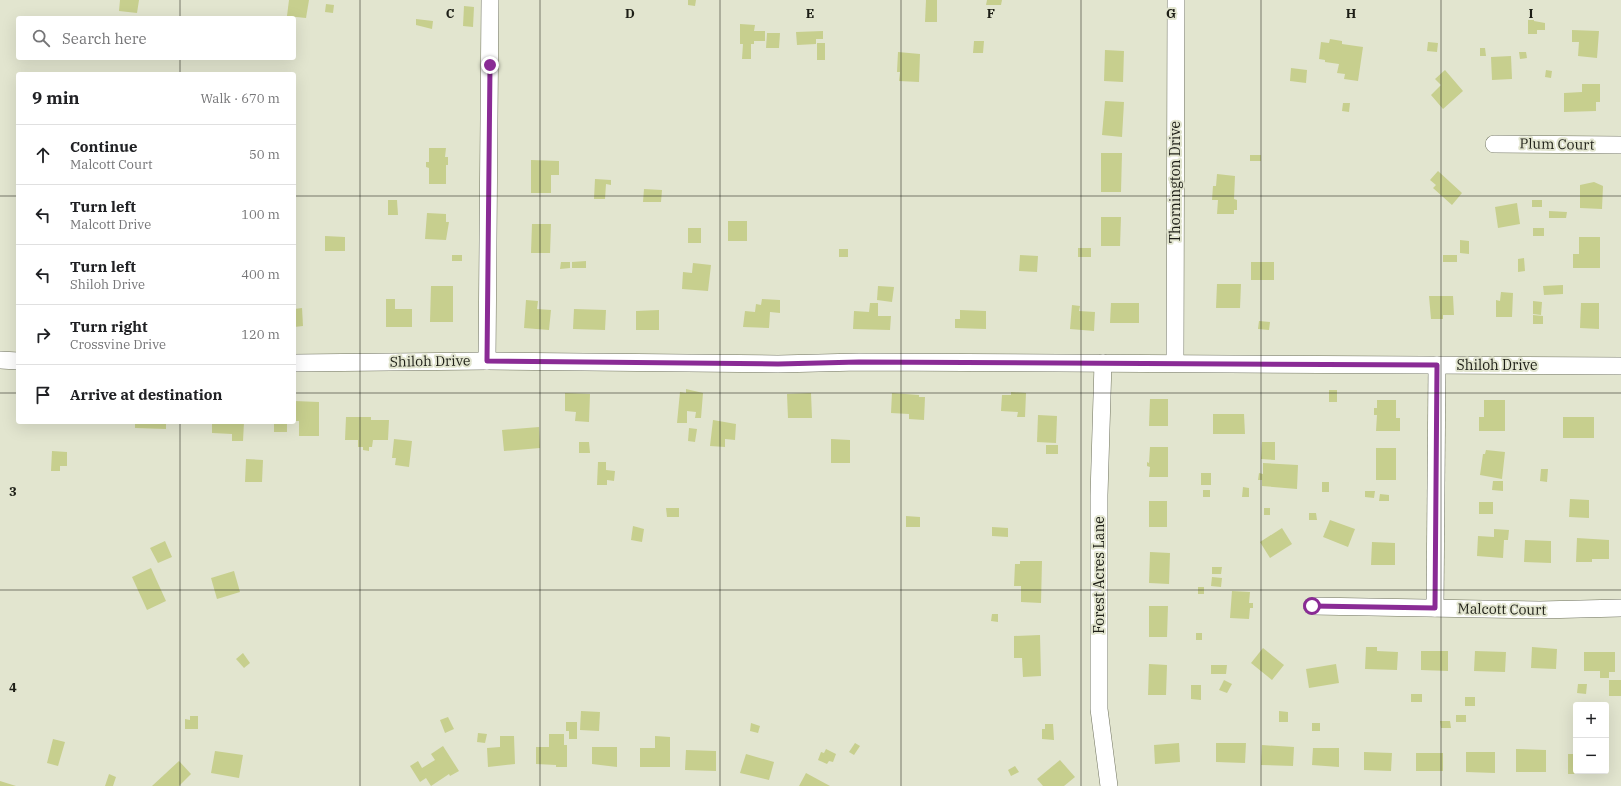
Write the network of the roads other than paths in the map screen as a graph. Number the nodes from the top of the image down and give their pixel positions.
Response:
1 (490, 0) edge
2 (1176, 0) edge
3 (1494, 144) dead end
4 (1621, 145) edge
5 (0, 360) edge
6 (16, 361) edge
7 (487, 361) junction
8 (296, 363) edge
9 (1103, 363) junction
10 (1175, 363) junction
11 (1437, 365) junction
12 (1621, 366) edge
13 (1312, 606) dead end
14 (1435, 608) junction
15 (1621, 608) edge
16 (1109, 786) edge

1 - 7 street
2 - 10 street, Thornington Drive
3 - 4 street, Plum Court
5 - 6 street
7 - 8 street, Shiloh Drive
7 - 9 street, Shiloh Drive
9 - 10 street, Shiloh Drive
9 - 16 street, Forest Acres Lane
10 - 11 street, Shiloh Drive
11 - 12 street, Shiloh Drive
11 - 14 street
13 - 14 street, Malcott Court
14 - 15 street, Malcott Court

